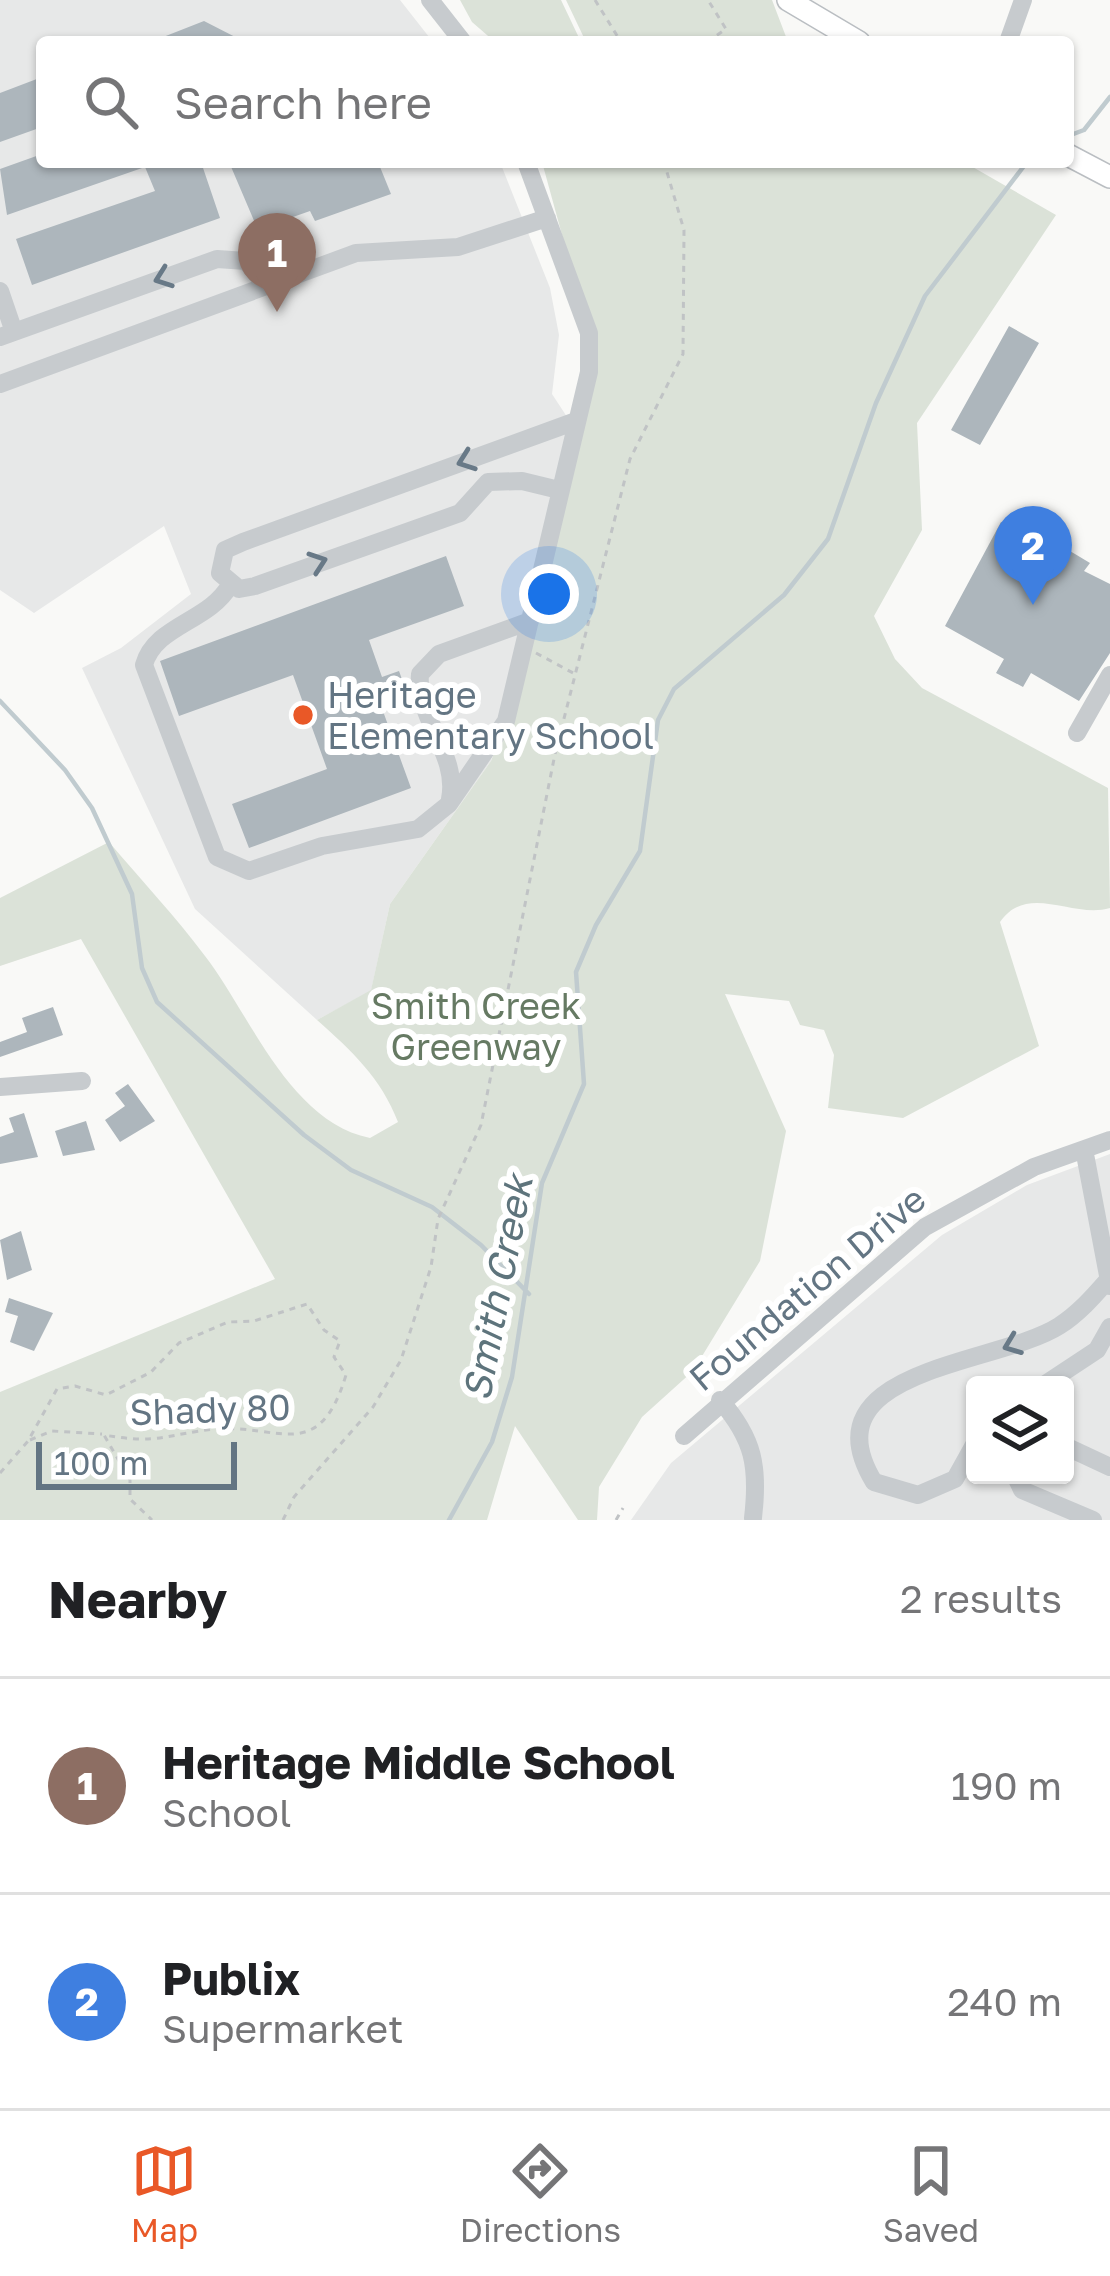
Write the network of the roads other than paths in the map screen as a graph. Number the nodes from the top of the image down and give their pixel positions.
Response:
1 (430, 0) edge
2 (788, 0) edge
3 (1022, 0) edge
4 (458, 36) edge
5 (849, 36) edge
6 (1010, 36) edge
7 (1074, 158) edge
8 (528, 168) edge
9 (1110, 177) edge
10 (547, 218) junction
11 (265, 284) junction
12 (0, 291) edge
13 (7, 334) edge
14 (0, 384) edge
15 (576, 421) junction
16 (559, 490) junction
17 (230, 585) junction
18 (530, 621) junction
19 (1110, 675) edge
20 (1076, 733) dead end
21 (449, 804) junction
22 (82, 1081) dead end
23 (0, 1087) edge
24 (1110, 1140) edge
25 (1084, 1149) junction
26 (1108, 1283) edge
27 (1110, 1327) edge
28 (1057, 1376) edge
29 (720, 1400) junction
30 (684, 1436) dead end
31 (1074, 1450) edge
32 (966, 1459) edge
33 (1110, 1467) edge
34 (1019, 1484) edge
35 (753, 1518) edge
36 (1093, 1520) edge

1 - 4 street
2 - 5 main road
3 - 6 street
7 - 9 main road
8 - 10 street
10 - 11 street
10 - 15 street
11 -> 13 street
11 - 14 street
12 - 13 street
15 - 16 street
15 -> 17 street
17 -> 16 street
16 - 18 street
17 - 21 street
18 - 21 street
18 - 21 street
19 - 20 street
22 - 23 street
24 - 25 street, Foundation Drive
25 - 26 street
25 - 29 street, Foundation Drive
26 -> 32 street
27 - 28 street
29 - 30 street, Foundation Drive
29 - 35 street
31 - 33 street
34 - 36 street

